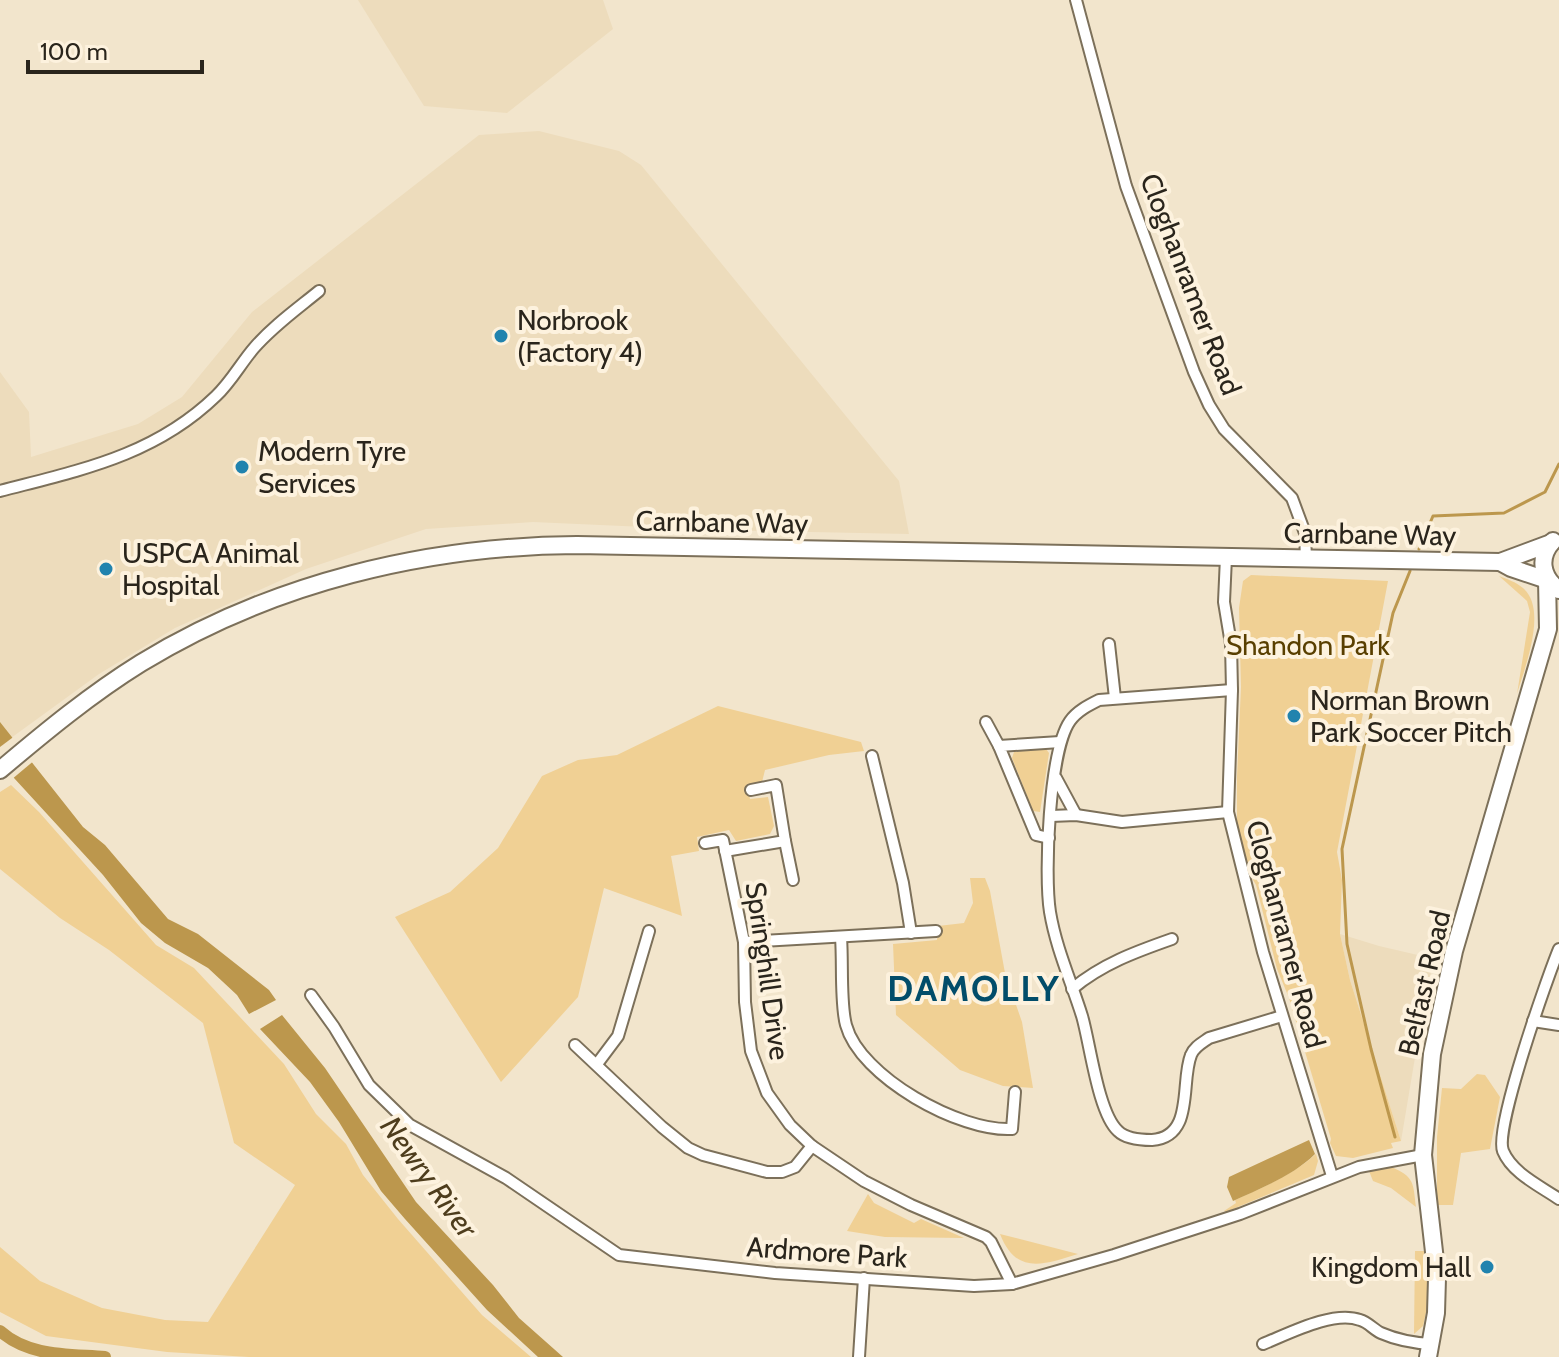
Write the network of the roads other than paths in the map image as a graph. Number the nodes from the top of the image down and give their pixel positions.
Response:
1 (1076, 0) edge
2 (319, 291) dead end
3 (0, 491) edge
4 (1555, 540) edge
5 (1226, 557) junction
6 (1306, 559) junction
7 (1500, 562) junction
8 (1553, 585) edge
9 (1559, 615) edge
10 (1548, 629) junction
11 (1109, 644) dead end
12 (1232, 690) junction
13 (1115, 698) junction
14 (986, 722) dead end
15 (1060, 742) junction
16 (999, 746) junction
17 (872, 756) dead end
18 (0, 770) edge
19 (1055, 776) junction
20 (751, 790) dead end
21 (1228, 812) junction
22 (1076, 815) junction
23 (1051, 816) junction
24 (1049, 838) junction
25 (785, 841) junction
26 (705, 843) dead end
27 (725, 851) junction
28 (793, 880) dead end
29 (649, 931) dead end
30 (936, 931) dead end
31 (911, 933) junction
32 (841, 938) junction
33 (1172, 939) dead end
34 (744, 942) junction
35 (1559, 949) edge
36 (1072, 989) junction
37 (311, 995) dead end
38 (1282, 1016) junction
39 (1533, 1021) junction
40 (1559, 1025) edge
41 (575, 1045) dead end
42 (597, 1064) junction
43 (1015, 1092) dead end
44 (812, 1146) junction
45 (1423, 1155) junction
46 (1332, 1176) junction
47 (1559, 1199) edge
48 (864, 1278) junction
49 (1012, 1284) junction
50 (1263, 1344) dead end
51 (1430, 1351) edge
52 (859, 1357) edge

1 - 6 street, Cloghanramer Road
2 - 3 street
4 - 7 highway
4 - 8 highway, Belfast Road
5 - 6 highway, Carnbane Way
5 - 12 street, Cloghanramer Road
5 - 18 highway, Carnbane Way
6 - 7 highway, Carnbane Way
7 - 8 highway
8 - 10 highway, Belfast Road
9 - 10 highway, Belfast Road
10 - 45 highway, Belfast Road
11 - 13 street
12 - 13 street
12 - 21 street, Cloghanramer Road
13 - 15 street
14 - 16 street
15 - 16 street
15 - 19 street
16 - 24 street
17 - 31 street
19 - 22 street
19 - 23 street
20 - 25 street
21 - 22 street
21 - 38 street, Cloghanramer Road
22 - 23 street
23 - 24 street
24 - 36 street
25 - 27 street
25 - 28 street
26 - 27 street, Springhill Drive
27 - 34 street, Springhill Drive
29 - 42 street
30 - 31 street
31 - 32 street
32 - 34 street
32 - 43 street
33 - 36 street
34 - 44 street, Springhill Drive
35 - 39 street
36 - 38 street
37 - 48 street, Ardmore Park
38 - 46 street, Cloghanramer Road
39 - 40 street
39 - 47 street
41 - 42 street
42 - 44 street
44 - 49 street, Springhill Drive
45 - 46 street, Ardmore Park
45 - 51 highway, Belfast Road
46 - 49 street, Ardmore Park
48 - 49 street, Ardmore Park
48 - 52 street
50 - 51 street

